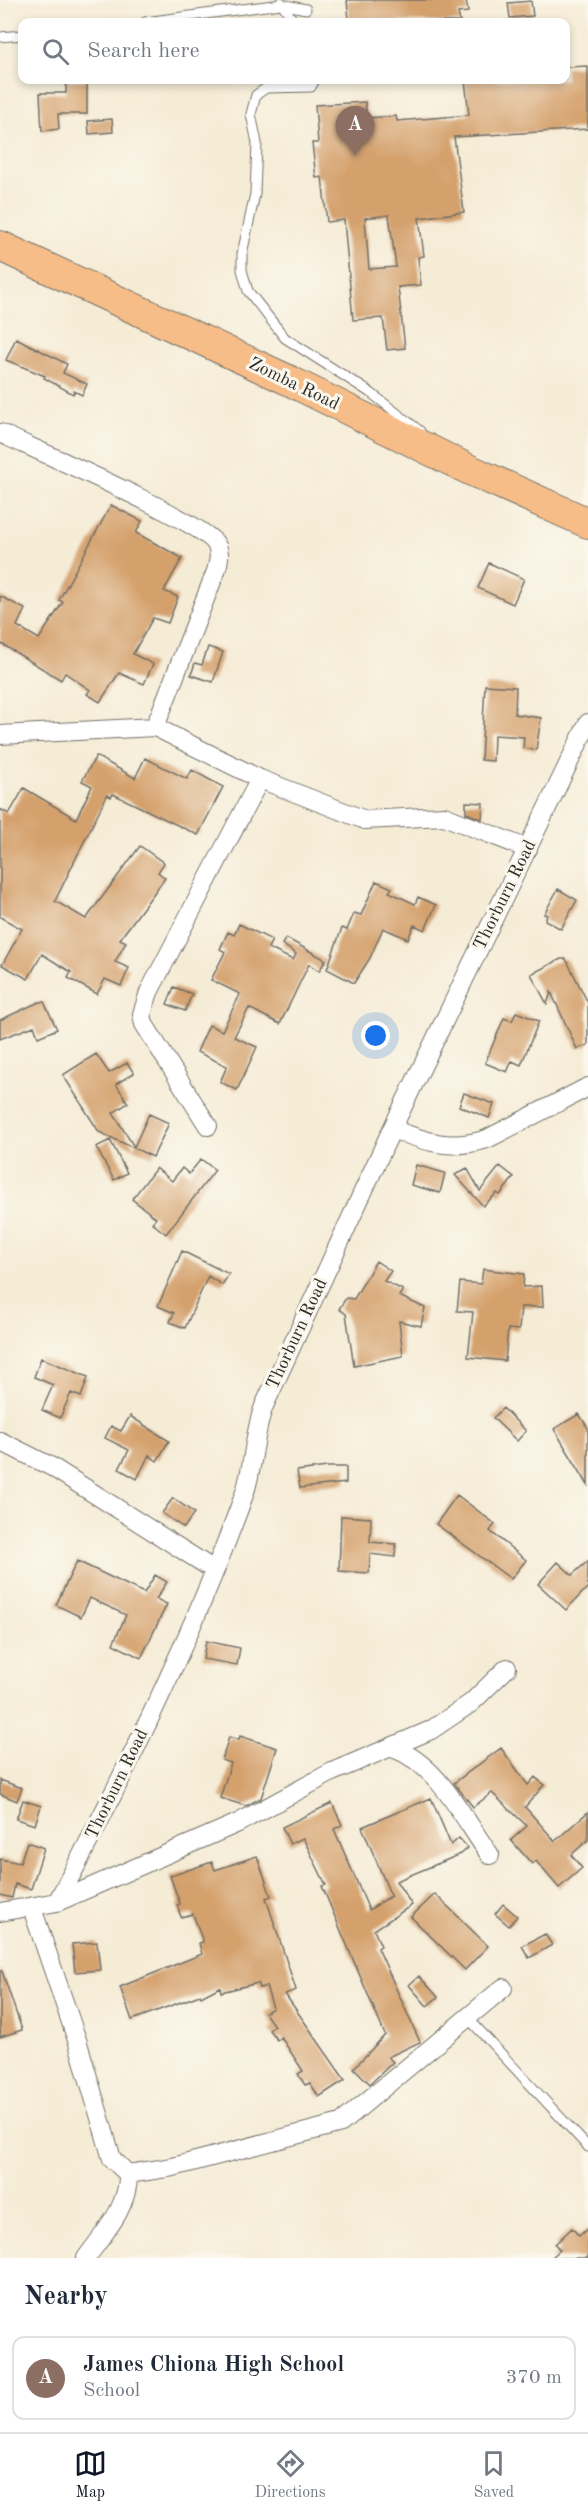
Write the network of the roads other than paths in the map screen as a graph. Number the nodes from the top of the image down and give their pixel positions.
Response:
1 (281, 2) edge
2 (306, 9) dead end
3 (172, 18) edge
4 (291, 18) edge
5 (18, 35) edge
6 (0, 37) edge
7 (313, 84) edge
8 (0, 246) edge
9 (0, 433) edge
10 (470, 470) junction
11 (588, 523) edge
12 (588, 723) edge
13 (155, 727) junction
14 (0, 735) edge
15 (260, 779) junction
16 (528, 849) junction
17 (588, 1087) edge
18 (208, 1126) dead end
19 (392, 1129) junction
20 (0, 1441) edge
21 (214, 1570) junction
22 (507, 1668) dead end
23 (393, 1748) junction
24 (490, 1855) dead end
25 (57, 1902) junction
26 (33, 1908) junction
27 (0, 1912) edge
28 (503, 1988) dead end
29 (468, 2018) junction
30 (588, 2147) edge
31 (128, 2174) junction
32 (86, 2258) edge

1 - 2 lane
1 - 3 lane
1 - 4 lane
5 - 6 lane
7 - 10 lane
8 - 10 highway, Zomba Road
9 - 13 street
10 - 11 highway, Zomba Road
12 - 16 street, Thorburn Road
13 - 14 street
13 - 15 street
15 - 16 street
15 - 18 street
16 - 19 street, Thorburn Road
17 - 19 street
19 - 21 street, Thorburn Road
20 - 21 street
21 - 25 street, Thorburn Road
22 - 23 street
23 - 24 street
23 - 25 street
25 - 26 street
26 - 27 street
26 - 31 street
28 - 29 street
29 - 30 lane
29 - 31 street
31 - 32 street

